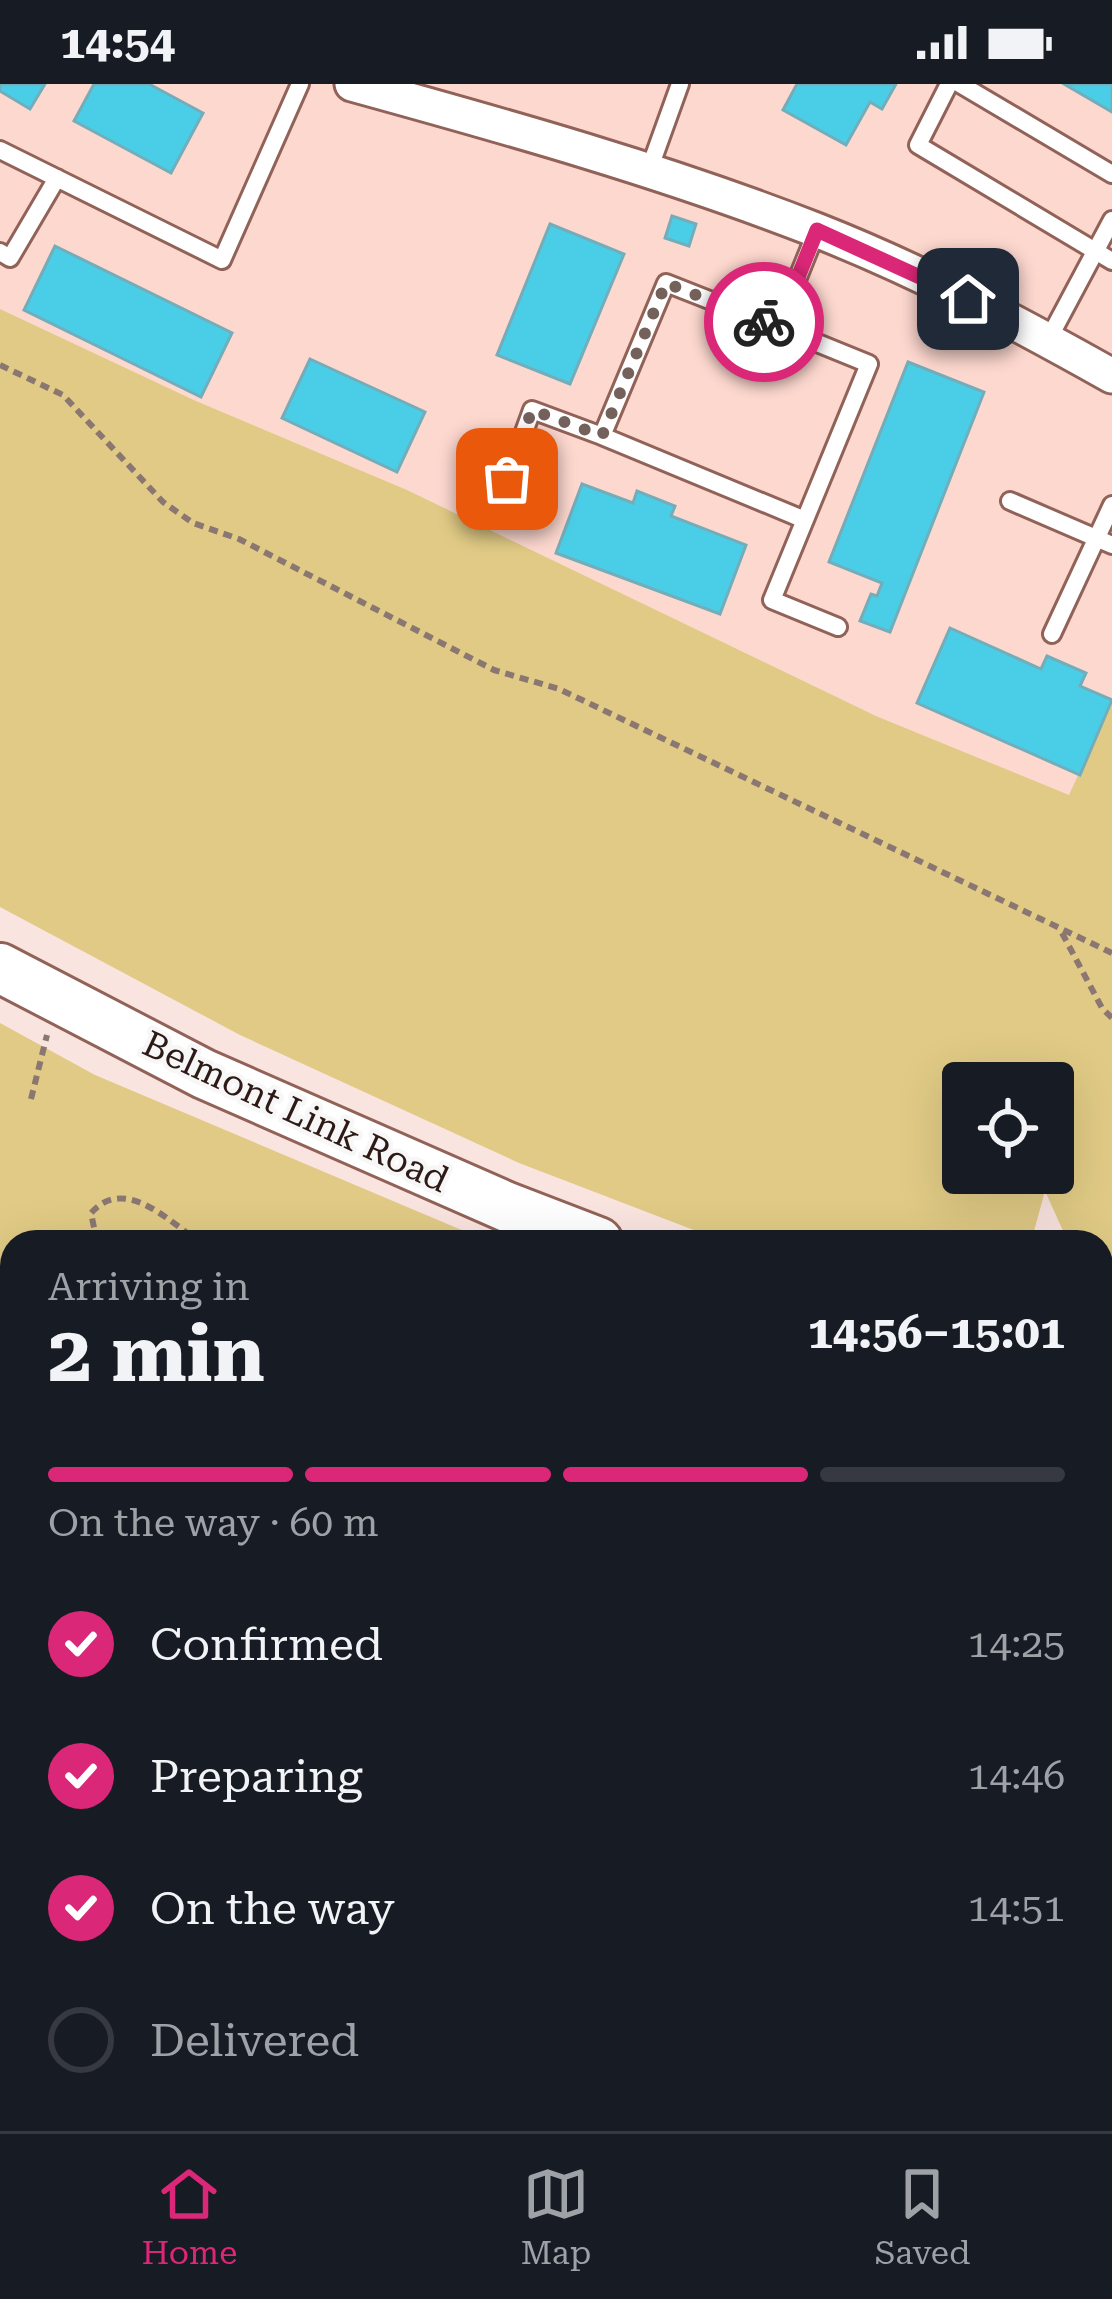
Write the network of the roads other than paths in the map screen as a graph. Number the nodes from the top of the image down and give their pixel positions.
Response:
1 (300, 84) edge
2 (352, 84) edge
3 (678, 84) edge
4 (949, 84) edge
5 (960, 84) edge
6 (0, 150) edge
7 (649, 170) junction
8 (1112, 174) edge
9 (57, 178) junction
10 (1112, 220) edge
11 (817, 230) junction
12 (1095, 250) junction
13 (0, 252) edge
14 (1112, 261) edge
15 (778, 327) junction
16 (1048, 340) junction
17 (1112, 376) edge
18 (602, 436) junction
19 (507, 479) dead end
20 (1010, 500) dead end
21 (1112, 505) edge
22 (805, 520) junction
23 (1104, 542) edge
24 (838, 627) dead end
25 (1052, 634) dead end
26 (0, 968) edge
27 (566, 1230) edge

1 - 9 lane
2 - 7 street
3 - 7 lane
4 - 12 lane
5 - 8 lane
6 - 9 lane
7 - 11 street
9 - 13 lane
10 - 12 lane
11 - 15 lane
11 - 16 street
12 - 14 lane
12 - 16 lane
15 - 18 lane
15 - 22 lane
16 - 17 street
18 - 19 lane
18 - 22 lane
20 - 23 lane
21 - 23 lane
22 - 24 lane
23 - 25 lane
26 - 27 street, Belmont Link Road

